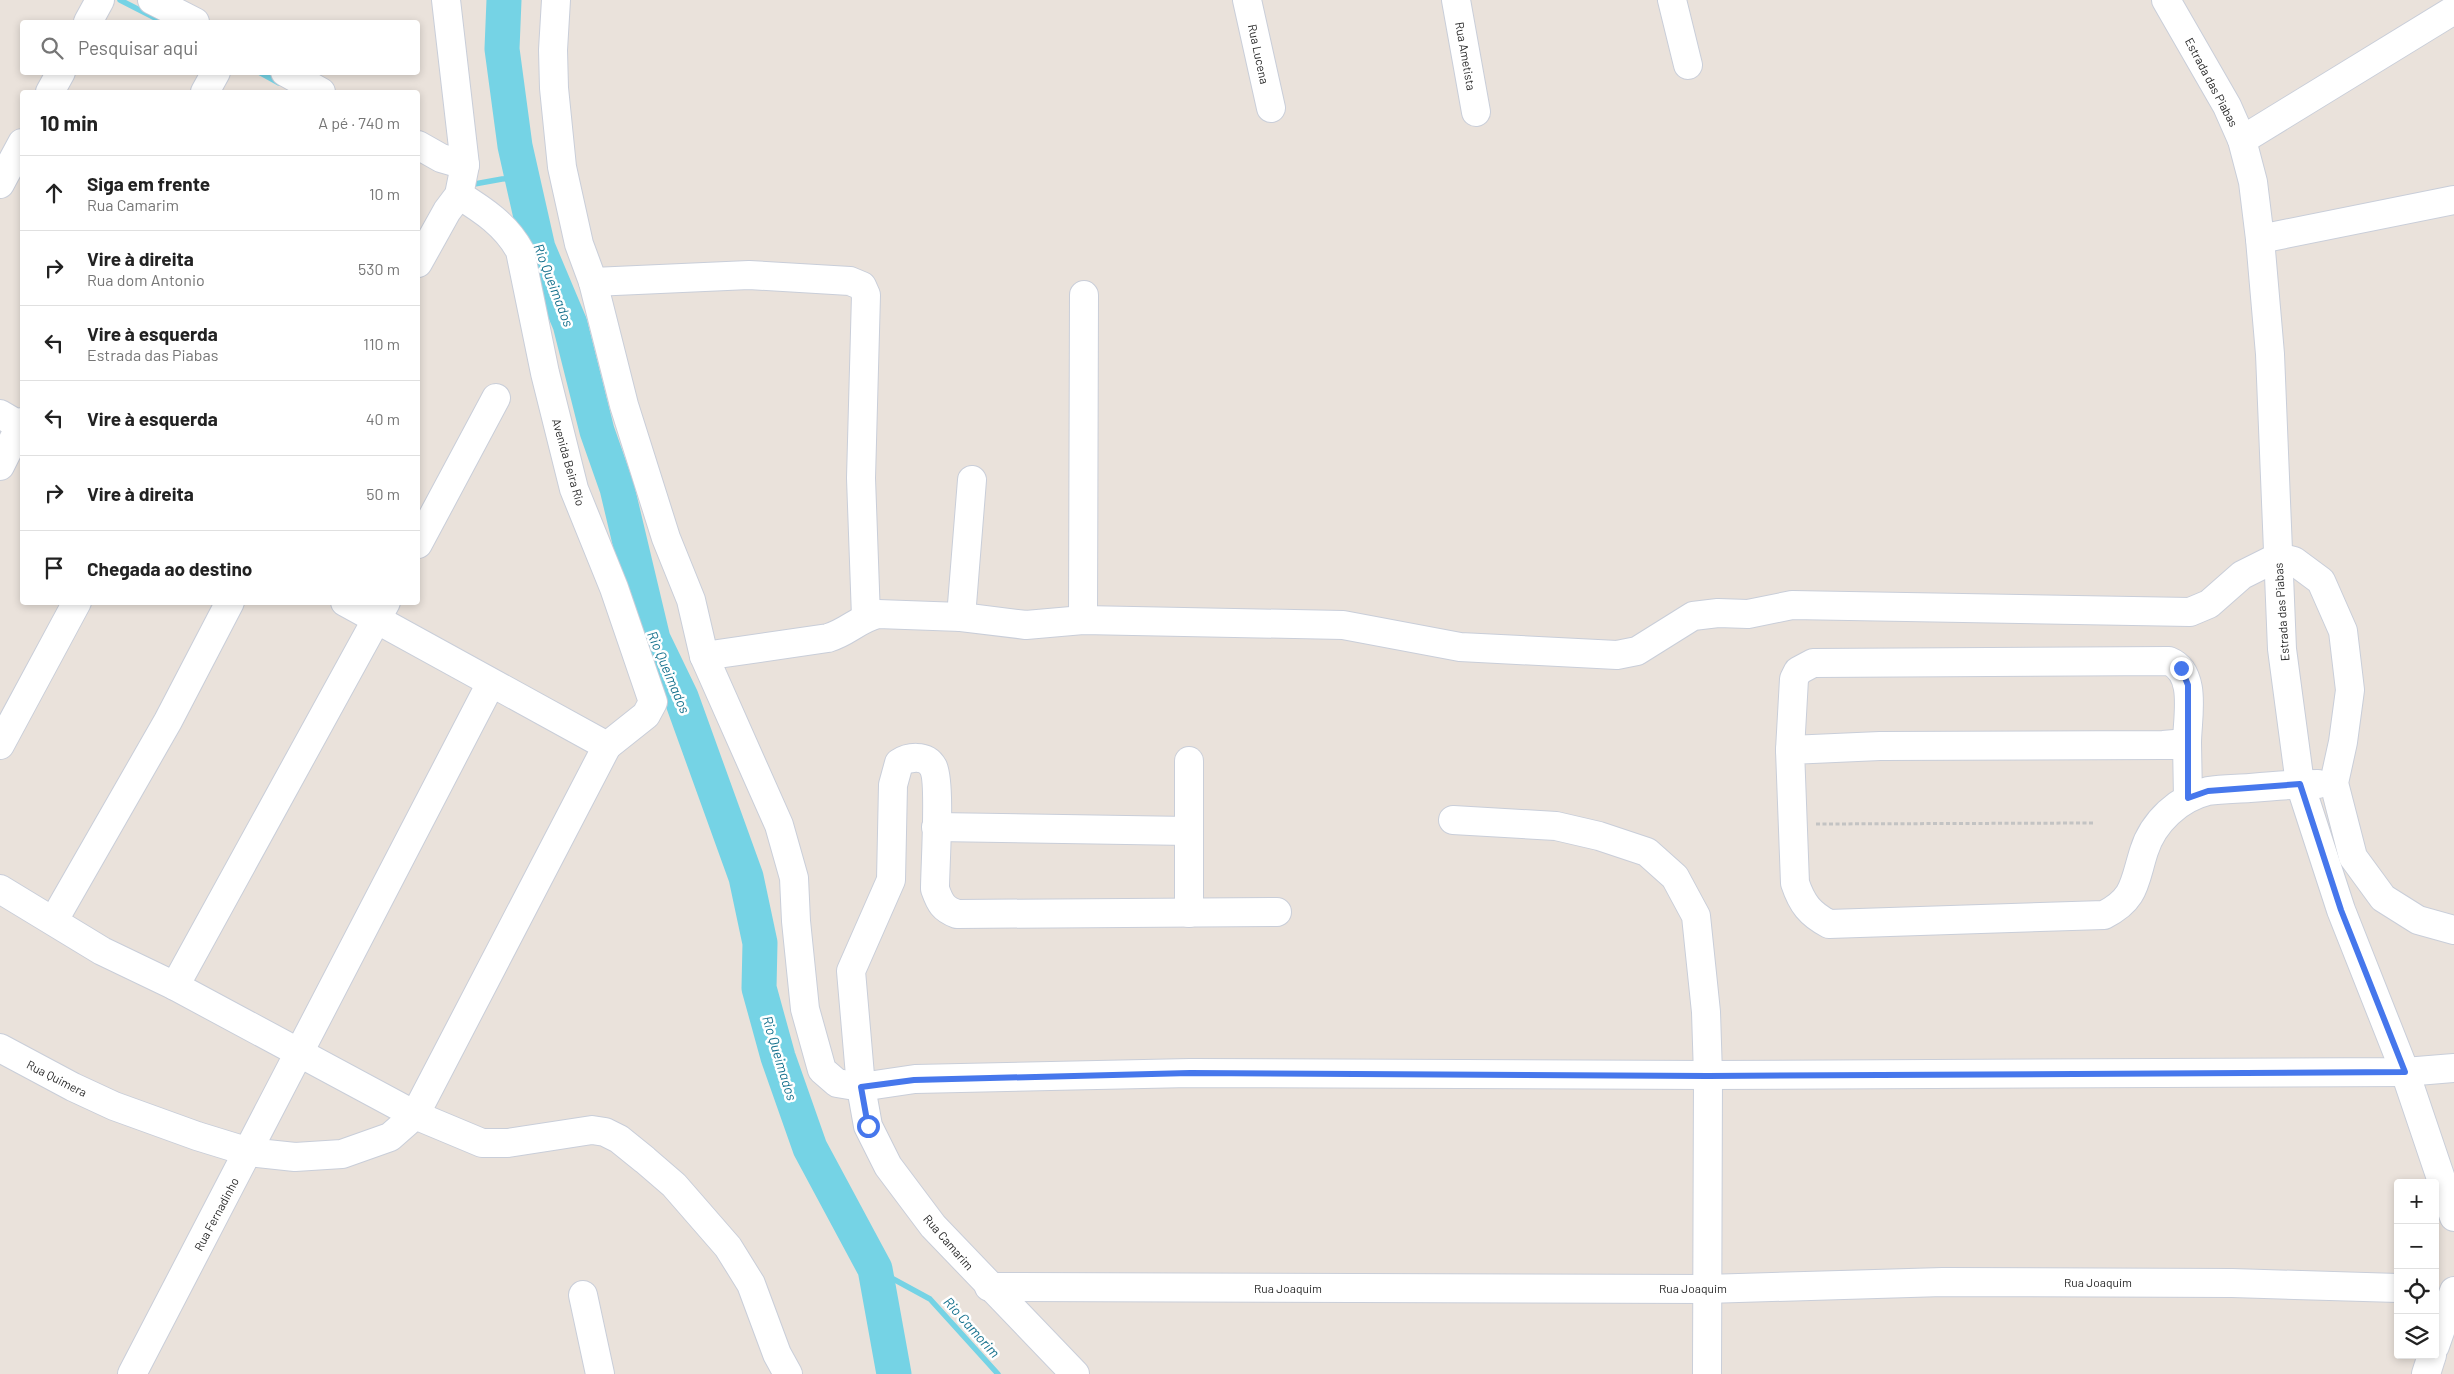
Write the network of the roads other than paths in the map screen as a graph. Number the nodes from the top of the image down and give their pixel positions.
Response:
1 (152, 0) edge
2 (446, 0) edge
3 (556, 0) edge
4 (1247, 0) edge
5 (1456, 0) edge
6 (1672, 0) edge
7 (2166, 0) edge
8 (2454, 10) edge
9 (191, 20) edge
10 (1688, 64) dead end
11 (59, 75) edge
12 (214, 75) edge
13 (290, 75) edge
14 (51, 90) edge
15 (206, 90) edge
16 (317, 90) edge
17 (1271, 108) dead end
18 (1476, 112) dead end
19 (2242, 140) junction
20 (420, 146) edge
21 (20, 147) edge
22 (462, 183) junction
23 (0, 184) edge
24 (2454, 200) edge
25 (2260, 240) junction
26 (420, 259) edge
27 (593, 282) junction
28 (1084, 294) dead end
29 (496, 398) dead end
30 (16, 423) edge
31 (0, 466) edge
32 (972, 480) dead end
33 (420, 540) edge
34 (2278, 557) junction
35 (75, 605) edge
36 (228, 605) edge
37 (357, 605) edge
38 (381, 611) edge
39 (866, 617) junction
40 (961, 617) junction
41 (1083, 620) junction
42 (704, 656) junction
43 (491, 683) junction
44 (2187, 743) junction
45 (0, 745) edge
46 (607, 746) junction
47 (1790, 750) junction
48 (1189, 761) dead end
49 (2334, 783) junction
50 (2300, 784) junction
51 (2188, 798) junction
52 (1453, 820) dead end
53 (936, 827) junction
54 (1189, 831) junction
55 (0, 889) edge
56 (1276, 912) dead end
57 (1189, 913) junction
58 (54, 920) junction
59 (2454, 930) edge
60 (175, 986) junction
61 (0, 1048) edge
62 (299, 1054) junction
63 (2454, 1068) edge
64 (2405, 1072) junction
65 (1708, 1076) junction
66 (861, 1087) junction
67 (415, 1115) junction
68 (249, 1152) junction
69 (2454, 1217) edge
70 (989, 1287) junction
71 (2394, 1288) edge
72 (1706, 1289) junction
73 (2439, 1289) edge
74 (2454, 1290) edge
75 (583, 1295) dead end
76 (2439, 1334) edge
77 (2431, 1359) edge
78 (132, 1374) edge
79 (600, 1374) edge
80 (788, 1374) edge
81 (1075, 1374) edge
82 (1707, 1374) edge
83 (2426, 1374) edge

1 - 9 street
2 - 22 street
3 - 27 street
4 - 17 street, Rua Lucena
5 - 18 street, Rua Ametista
6 - 10 street
7 - 19 street, Estrada das Piabas
8 - 19 street
11 - 14 street
12 - 15 street
13 - 16 street
19 - 25 street, Estrada das Piabas
20 - 22 street
21 - 23 street
22 - 26 street
22 - 46 street, Avenida Beira Rio
24 - 25 street
25 - 34 street, Estrada das Piabas
27 - 39 street
27 - 42 street
28 - 41 street
29 - 33 street
30 - 31 street
32 - 40 street
34 - 41 street
34 - 49 street
34 - 50 street, Estrada das Piabas
35 - 45 street
36 - 58 street
37 - 38 street
38 - 43 street
38 - 60 street
39 - 40 street
39 - 42 street
40 - 41 street
42 - 66 street
43 - 46 street
43 - 62 street, Rua Fernadinho
44 - 47 street
44 - 47 street
44 - 51 street
46 - 67 street
47 - 51 street
48 - 54 street
49 - 50 street
49 - 59 street
50 - 51 street
50 - 64 street, Estrada das Piabas
52 - 65 street
53 - 54 street
53 - 57 street
53 - 66 street, Rua Camarim
54 - 57 street
55 - 58 street
56 - 57 street
58 - 60 street
60 - 62 street
61 - 68 street, Rua Quimera
62 - 67 street
62 - 68 street, Rua Fernadinho
63 - 64 street
64 - 65 street
64 - 69 street, Estrada das Piabas
65 - 66 street
65 - 72 street
66 - 70 street, Rua Camarim
67 - 68 street, Rua Quimera
67 - 80 street
68 - 78 street, Rua Fernadinho
70 - 72 street, Rua Joaquim
70 - 81 street, Rua Camarim
71 - 72 street, Rua Joaquim
72 - 82 street
73 - 74 street
74 - 76 street
75 - 79 street
77 - 83 street

